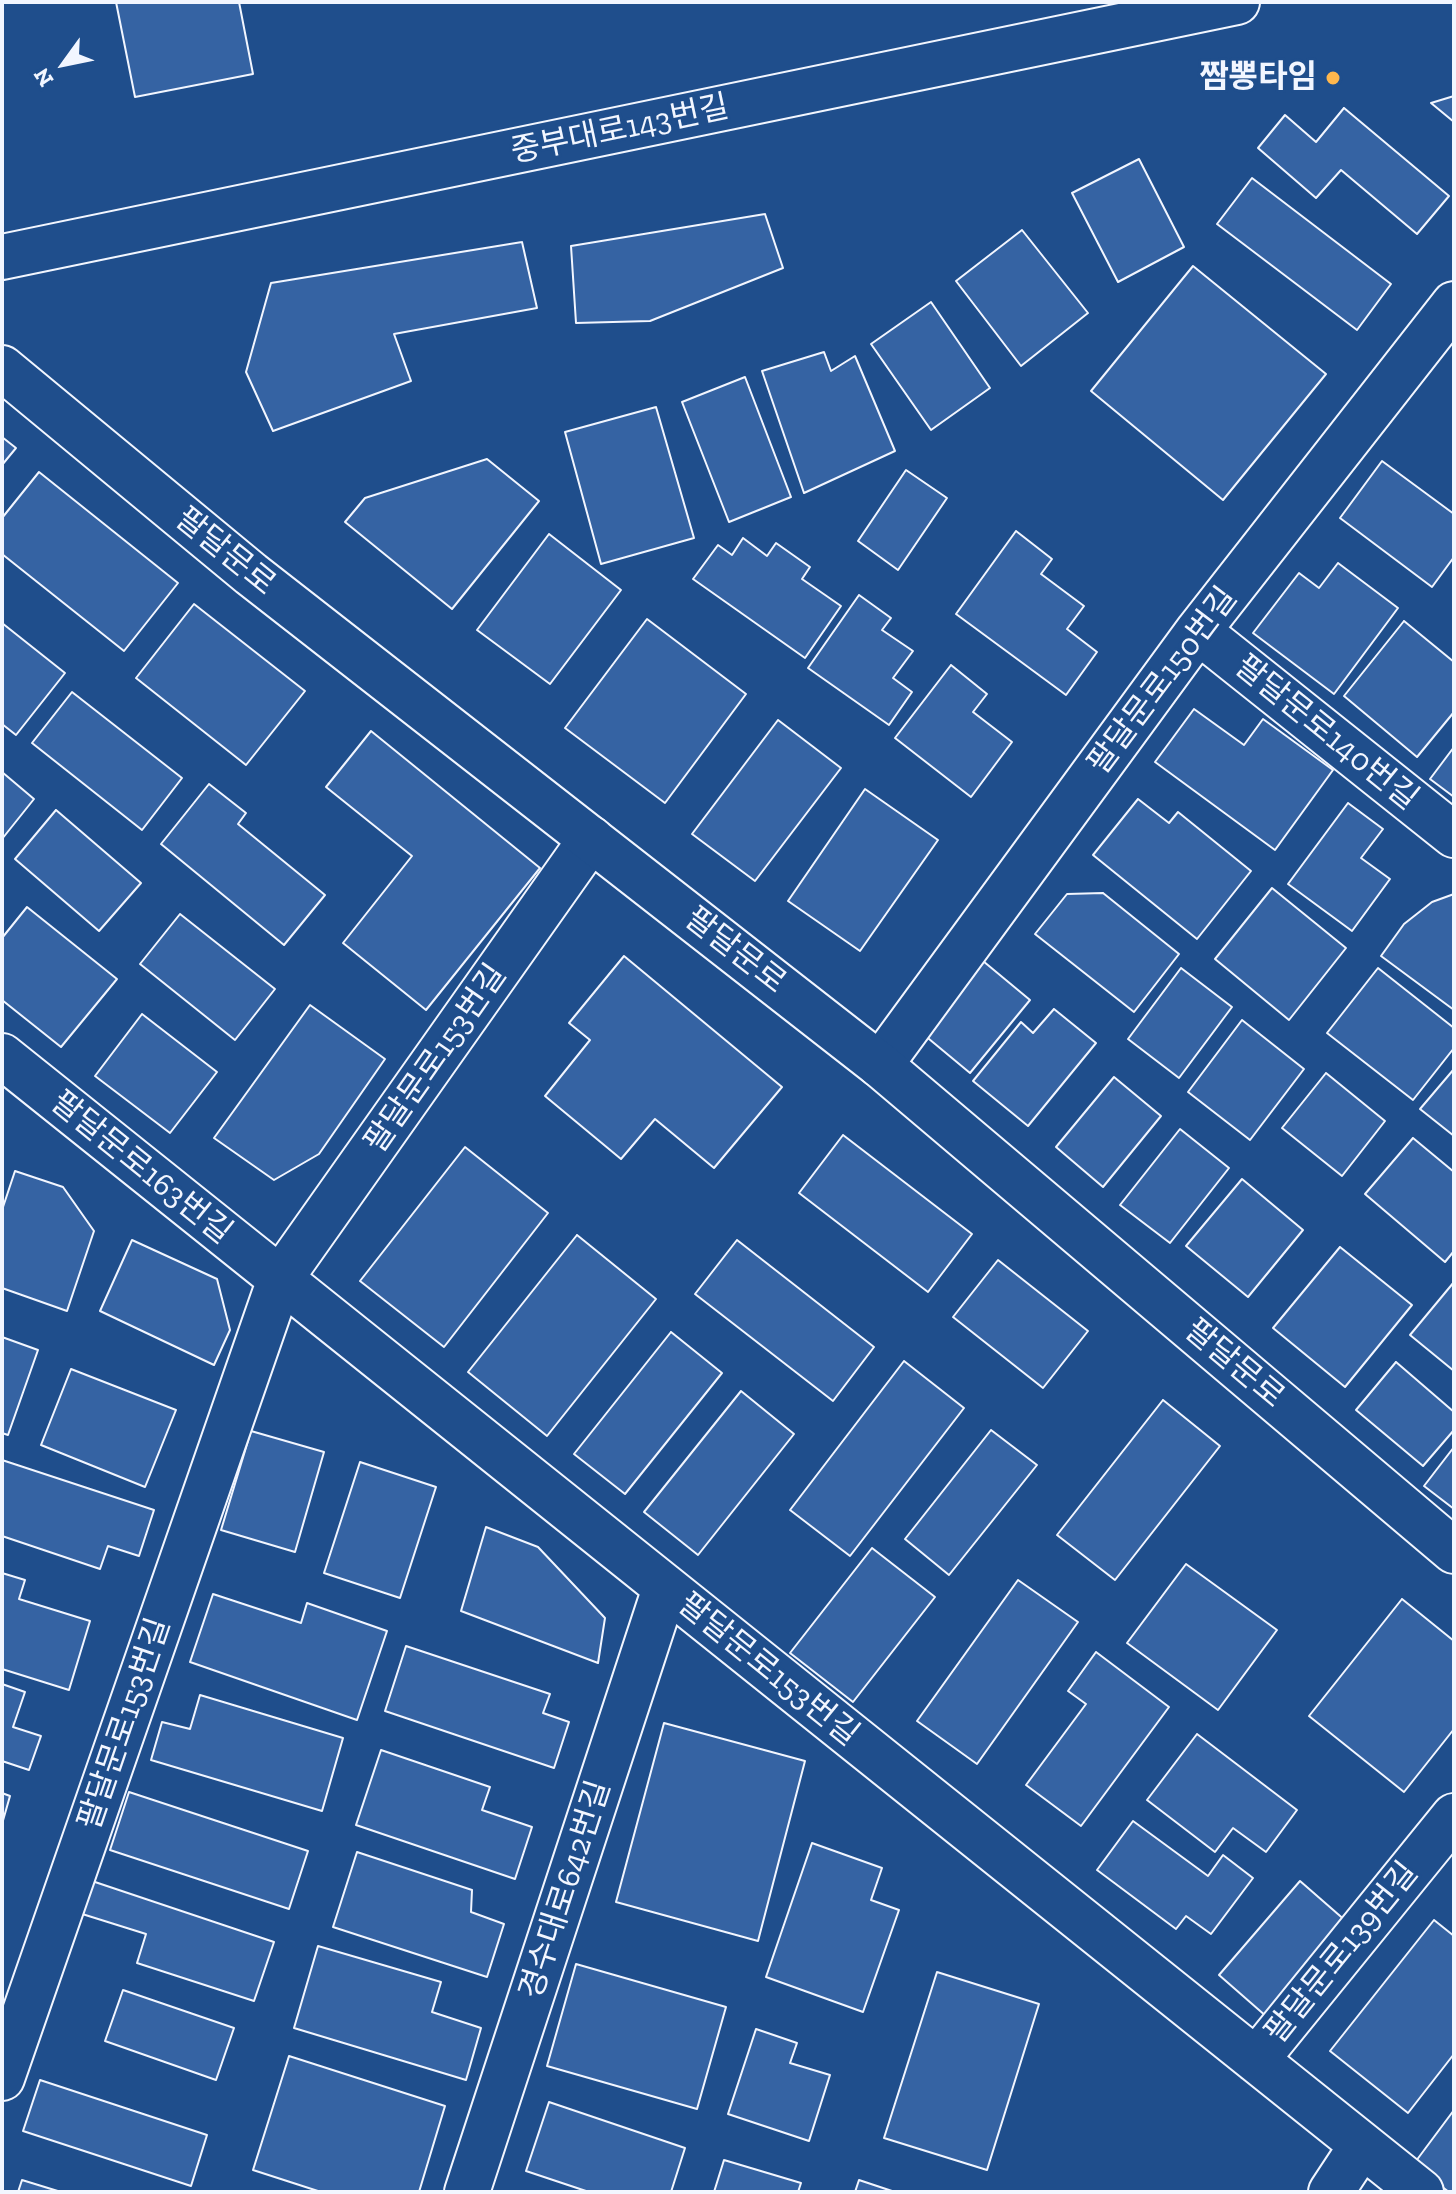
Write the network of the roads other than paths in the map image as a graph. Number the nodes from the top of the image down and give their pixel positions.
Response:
1 (1237, 2) edge
2 (2, 257) edge
3 (1454, 304) edge
4 (2, 368) edge
5 (1198, 631) junction
6 (1454, 835) edge
7 (591, 839) junction
8 (2, 1056) edge
9 (880, 1065) junction
10 (280, 1279) junction
11 (1454, 1551) edge
12 (665, 1588) junction
13 (1454, 1816) edge
14 (1256, 2060) junction
15 (2, 2078) edge
16 (1362, 2145) junction
17 (467, 2192) edge
18 (1331, 2192) edge
19 (1421, 2192) edge

1 - 2 street, 중부대로143번길
3 - 5 street, 팔달문로150번길
4 - 7 street, 팔달문로
5 - 6 street, 팔달문로140번길
5 - 9 street, 팔달문로150번길
7 - 9 street, 팔달문로
7 - 10 street, 팔달문로153번길
8 - 10 street, 팔달문로163번길
9 - 11 street, 팔달문로
10 - 12 street, 팔달문로153번길
10 - 15 street, 팔달문로153번길
12 - 14 street, 팔달문로153번길
12 - 17 street, 경수대로642번길
13 - 14 street, 팔달문로139번길
14 - 16 street, 팔달문로139번길
16 - 18 street
16 - 19 street, 팔달문로139번길

